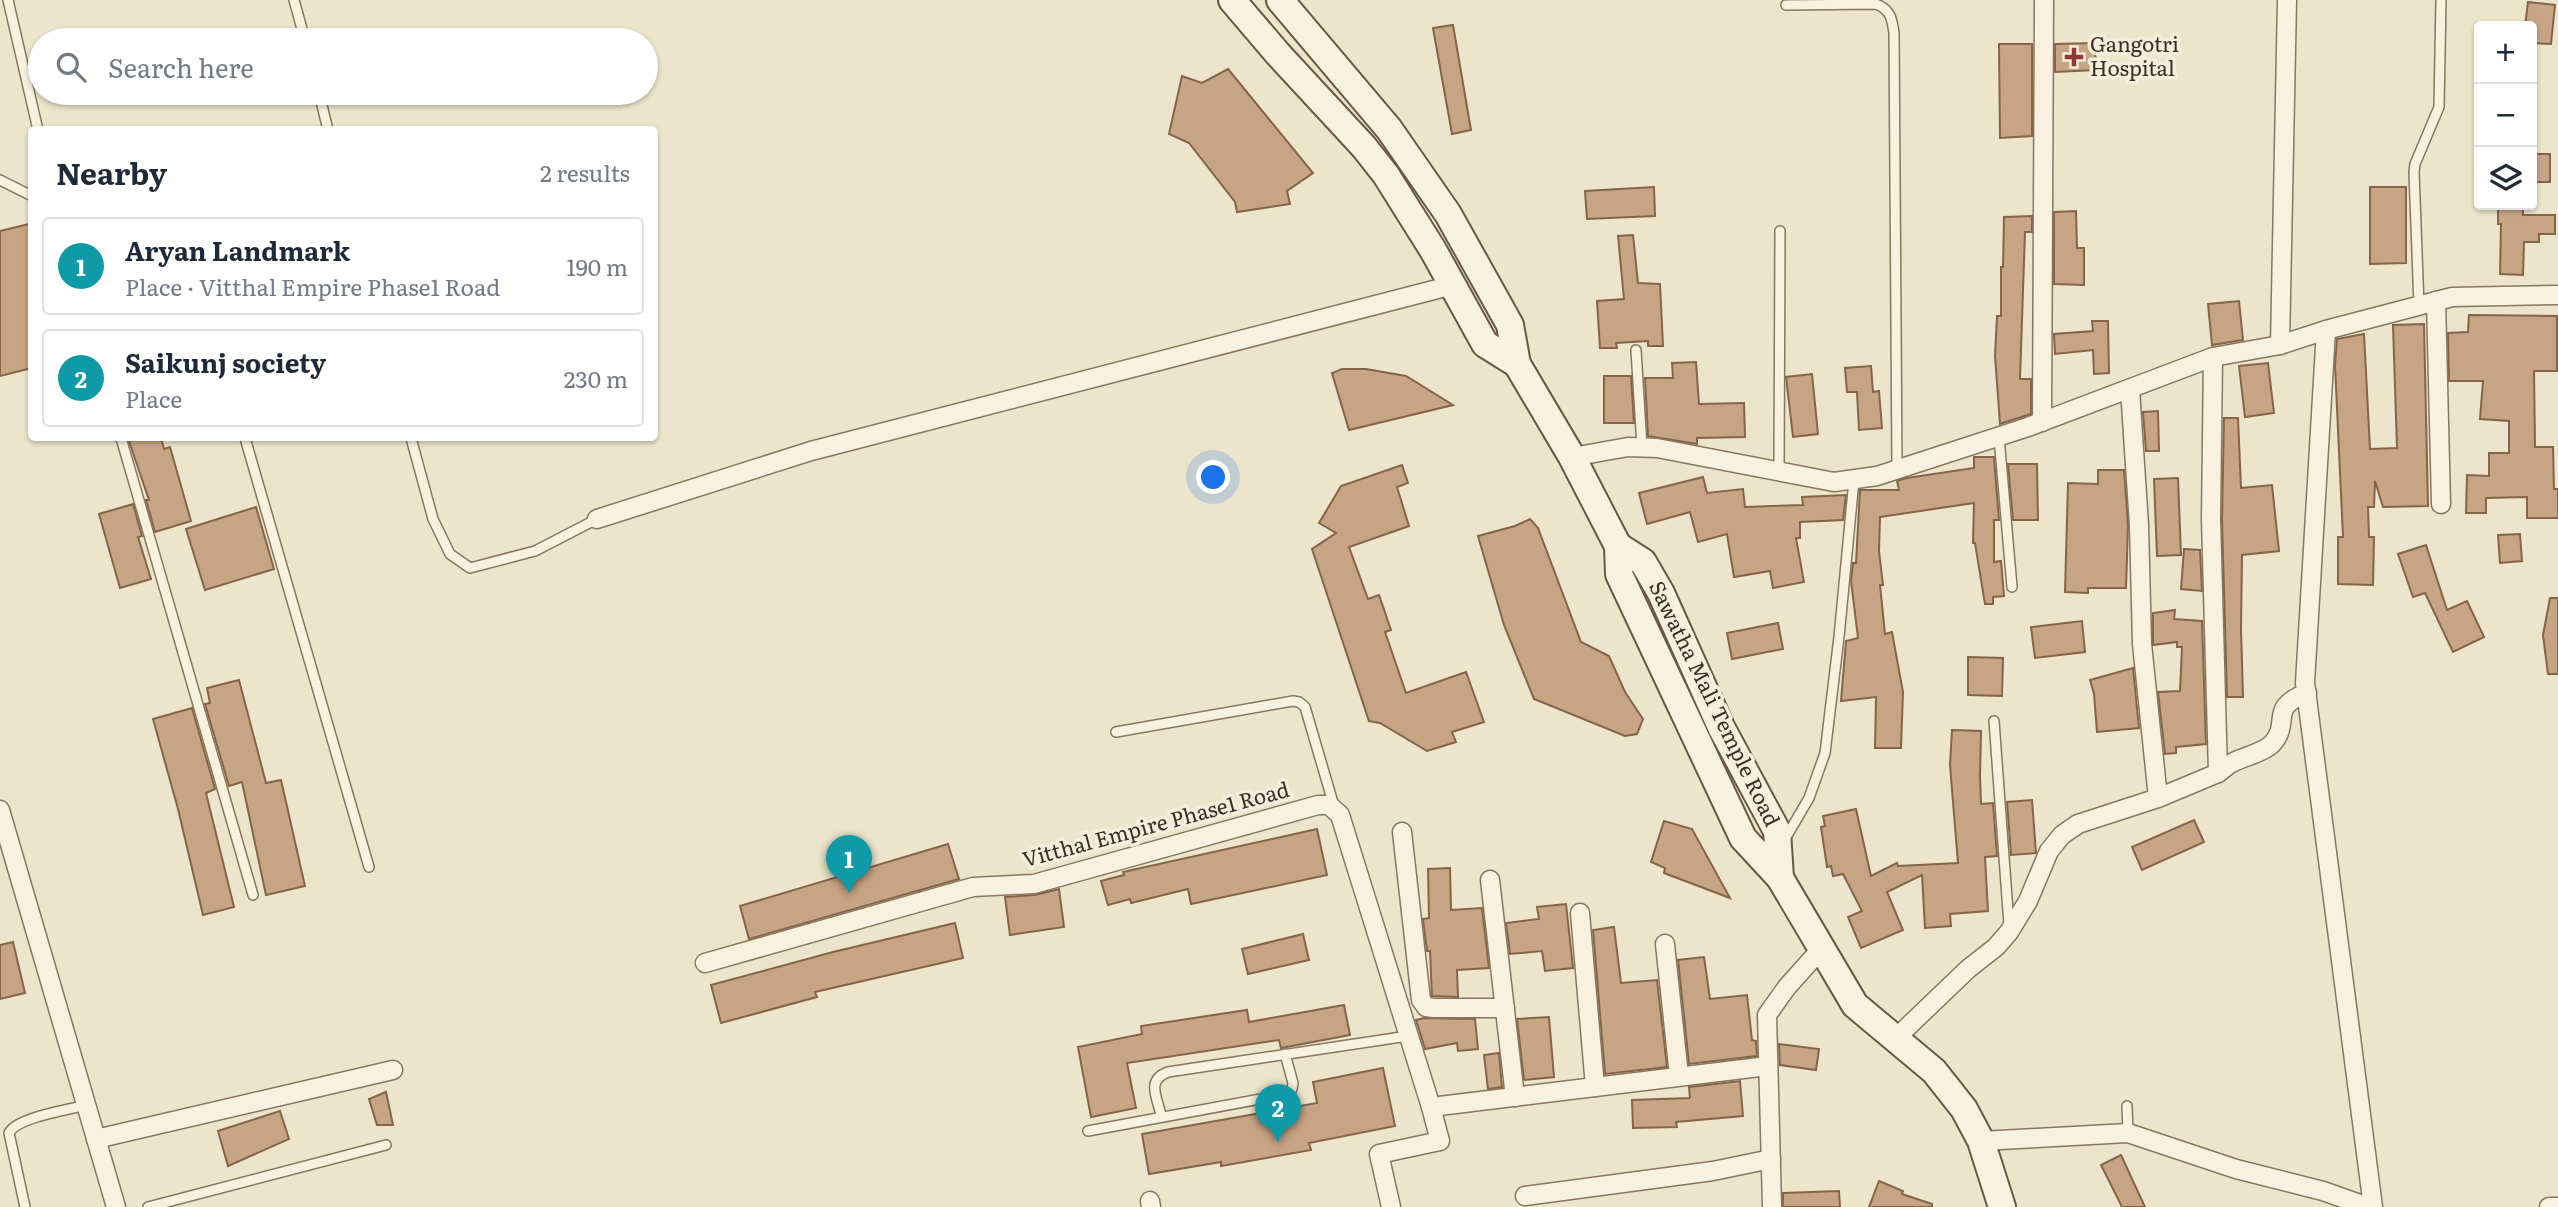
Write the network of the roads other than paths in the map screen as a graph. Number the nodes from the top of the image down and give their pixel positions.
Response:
1 (8, 0) edge
2 (294, 0) edge
3 (1232, 0) edge
4 (1280, 0) edge
5 (2045, 0) edge
6 (2287, 0) edge
7 (2441, 0) edge
8 (1786, 5) dead end
9 (302, 28) edge
10 (28, 87) edge
11 (32, 105) edge
12 (322, 105) edge
13 (37, 126) edge
14 (327, 126) edge
15 (0, 180) edge
16 (28, 193) edge
17 (1780, 231) dead end
18 (1453, 285) junction
19 (2558, 295) edge
20 (2428, 303) junction
21 (2326, 330) junction
22 (2280, 345) junction
23 (1636, 350) dead end
24 (2213, 357) junction
25 (1517, 364) junction
26 (2130, 388) junction
27 (2042, 422) junction
28 (1998, 437) junction
29 (122, 441) edge
30 (246, 441) edge
31 (412, 441) edge
32 (1642, 447) junction
33 (1572, 457) junction
34 (1897, 469) junction
35 (1779, 471) junction
36 (1854, 480) junction
37 (2441, 504) dead end
38 (597, 519) joint
39 (1618, 546) junction
40 (2012, 587) dead end
41 (2306, 693) junction
42 (1994, 721) dead end
43 (1116, 732) dead end
44 (2218, 773) junction
45 (2158, 798) junction
46 (1335, 808) junction
47 (0, 810) edge
48 (1402, 832) dead end
49 (1778, 850) junction
50 (369, 867) dead end
51 (1780, 878) junction
52 (1490, 880) dead end
53 (253, 895) dead end
54 (1580, 913) dead end
55 (2009, 932) junction
56 (1665, 944) dead end
57 (1821, 949) junction
58 (705, 963) dead end
59 (1504, 1007) junction
60 (1408, 1036) junction
61 (1896, 1038) junction
62 (1285, 1054) junction
63 (1768, 1066) junction
64 (393, 1070) dead end
65 (1679, 1076) junction
66 (1594, 1087) junction
67 (1514, 1097) junction
68 (86, 1105) junction
69 (2127, 1106) dead end
70 (1431, 1107) junction
71 (1161, 1115) junction
72 (1088, 1131) dead end
73 (2128, 1133) junction
74 (96, 1139) junction
75 (1981, 1140) junction
76 (386, 1145) dead end
77 (1771, 1159) junction
78 (1525, 1196) dead end
79 (2558, 1206) edge
80 (25, 1207) edge
81 (116, 1207) edge
82 (148, 1207) edge
83 (1391, 1207) edge
84 (1772, 1207) edge
85 (2002, 1207) edge
86 (2370, 1207) edge
87 (2549, 1207) edge

1 - 10 lane
2 - 9 lane
3 - 18 street, Sawatha Mali Temple Road
4 - 25 street, Sawatha Mali Temple Road
5 - 27 street
6 - 22 street
7 - 20 lane
8 - 34 lane
11 - 13 lane
12 - 14 lane
15 - 16 lane
17 - 35 lane
18 - 25 street, Sawatha Mali Temple Road
18 - 38 street
19 - 20 street
20 - 21 street
20 - 37 street
21 - 22 street
21 - 41 street
22 - 24 street
23 - 32 lane
24 - 26 street
24 - 44 street
25 - 33 street, Sawatha Mali Temple Road
26 - 27 street
26 - 45 street
27 - 28 street
28 - 34 street
28 - 40 lane
29 - 53 lane
30 - 50 lane
31 - 38 lane
32 - 33 street
32 - 35 street
33 - 39 street, Sawatha Mali Temple Road
34 - 36 street
35 - 36 street
36 - 49 lane
39 - 49 street, Sawatha Mali Temple Road
39 - 51 street, Sawatha Mali Temple Road
41 - 44 street
41 - 86 street
42 - 55 lane
43 - 46 lane
44 - 45 street
45 - 55 street
46 - 58 street, Vitthal Empire Phase1 Road
46 - 60 street
47 - 68 street
48 - 59 street
49 - 51 street, Sawatha Mali Temple Road
51 - 57 street, Sawatha Mali Temple Road
52 - 59 street
54 - 66 street
55 - 61 street
56 - 65 street
57 - 61 street, Sawatha Mali Temple Road
57 - 63 street
59 - 67 street
60 - 62 lane
60 - 70 street
61 - 75 street, Sawatha Mali Temple Road
62 - 71 lane
62 - 71 lane
63 - 65 street
63 - 77 street
64 - 74 street
65 - 66 street
66 - 67 street
67 - 70 street
68 - 74 street
68 - 80 lane
69 - 73 lane
70 - 83 street
71 - 72 lane
73 - 75 street
73 - 86 street
74 - 81 street
75 - 85 street, Sawatha Mali Temple Road
76 - 82 lane
77 - 78 street
77 - 84 street
79 - 87 street

